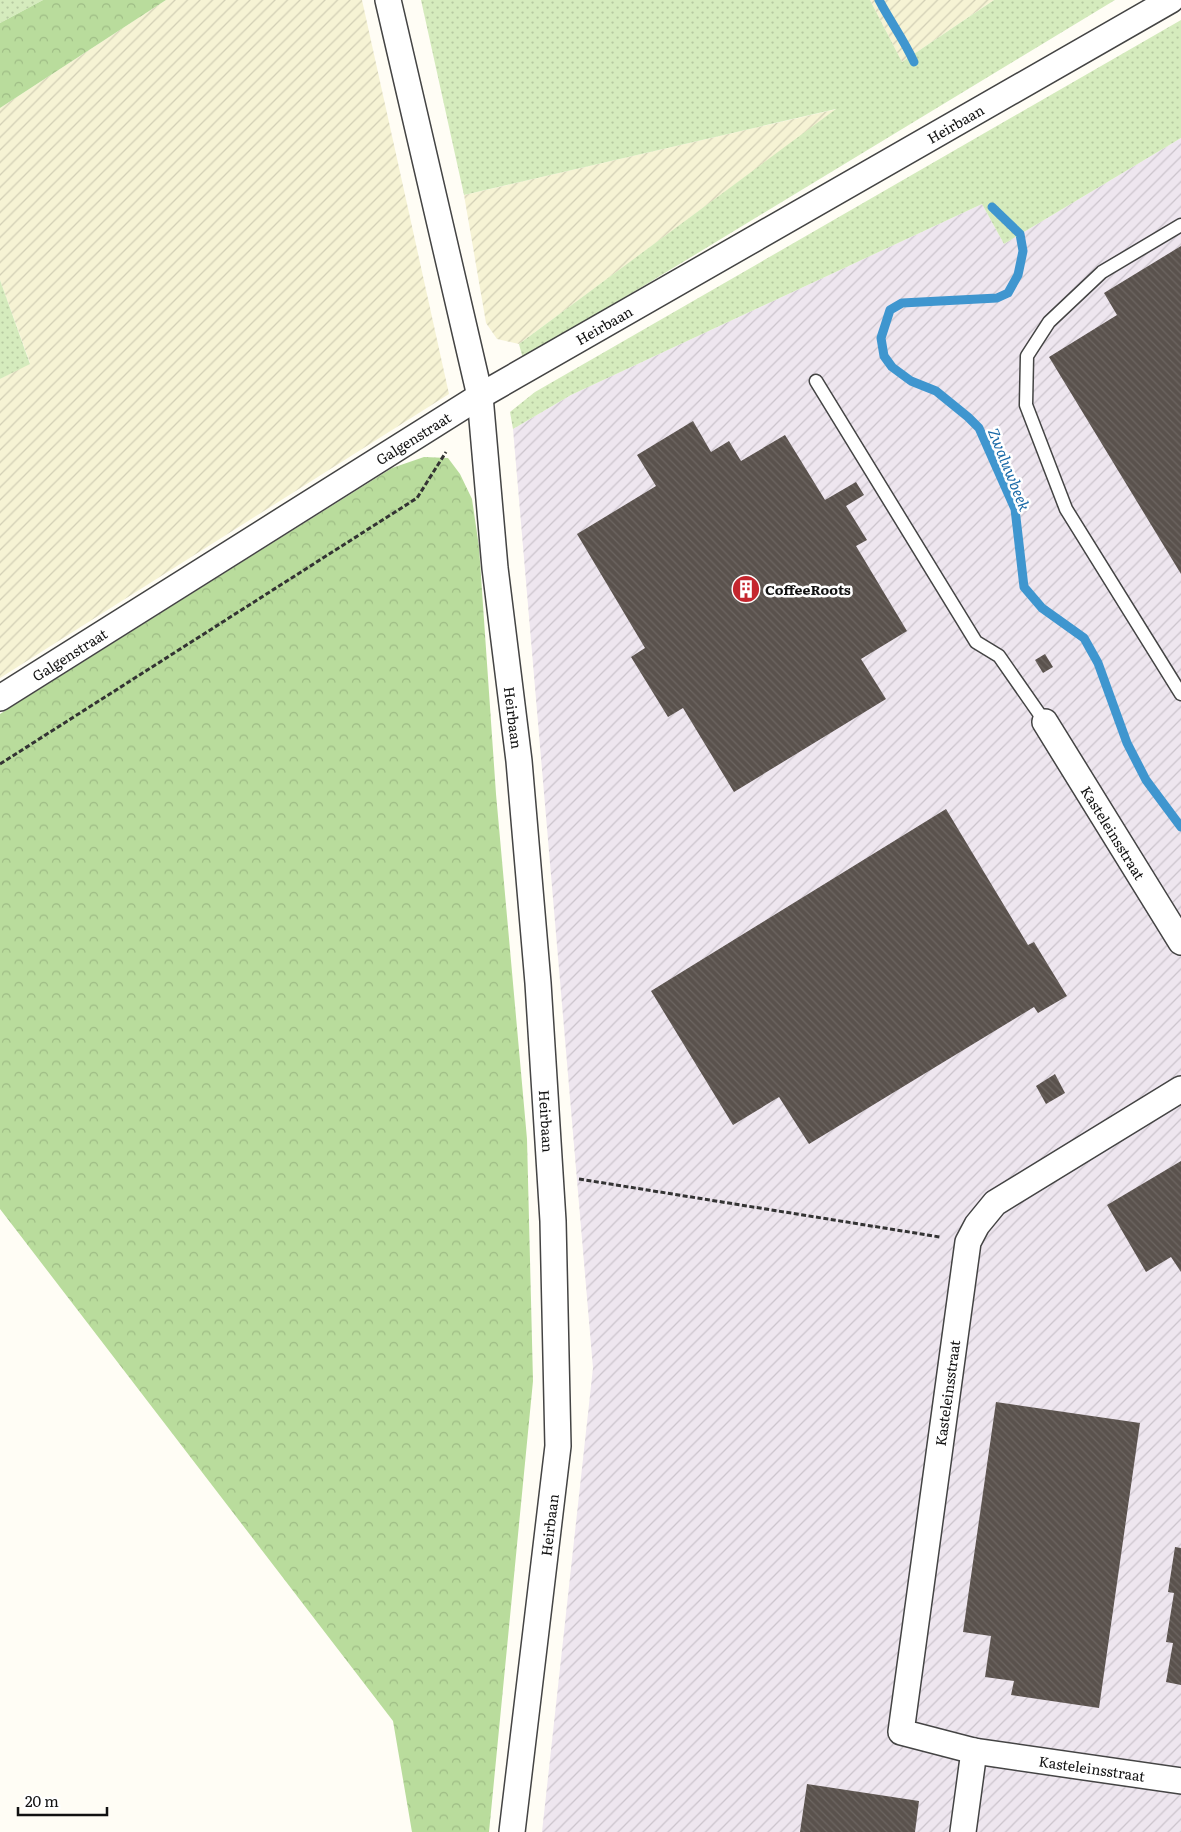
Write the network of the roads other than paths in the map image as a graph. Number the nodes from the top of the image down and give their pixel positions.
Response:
1 (388, 0) edge
2 (1171, 0) edge
3 (1181, 225) edge
4 (816, 381) dead end
5 (480, 396) junction
6 (1181, 694) edge
7 (0, 698) edge
8 (1045, 722) joint
9 (1181, 942) edge
10 (1181, 1089) edge
11 (974, 1751) junction
12 (1181, 1781) edge
13 (512, 1832) edge
14 (963, 1832) edge

1 - 5 street
2 - 5 street, Heirbaan
3 - 6 lane
4 - 8 lane
5 - 7 street, Galgenstraat
5 - 13 street, Heirbaan
8 - 9 street, Kasteleinsstraat
10 - 11 street, Kasteleinsstraat
11 - 12 street, Kasteleinsstraat
11 - 14 street

